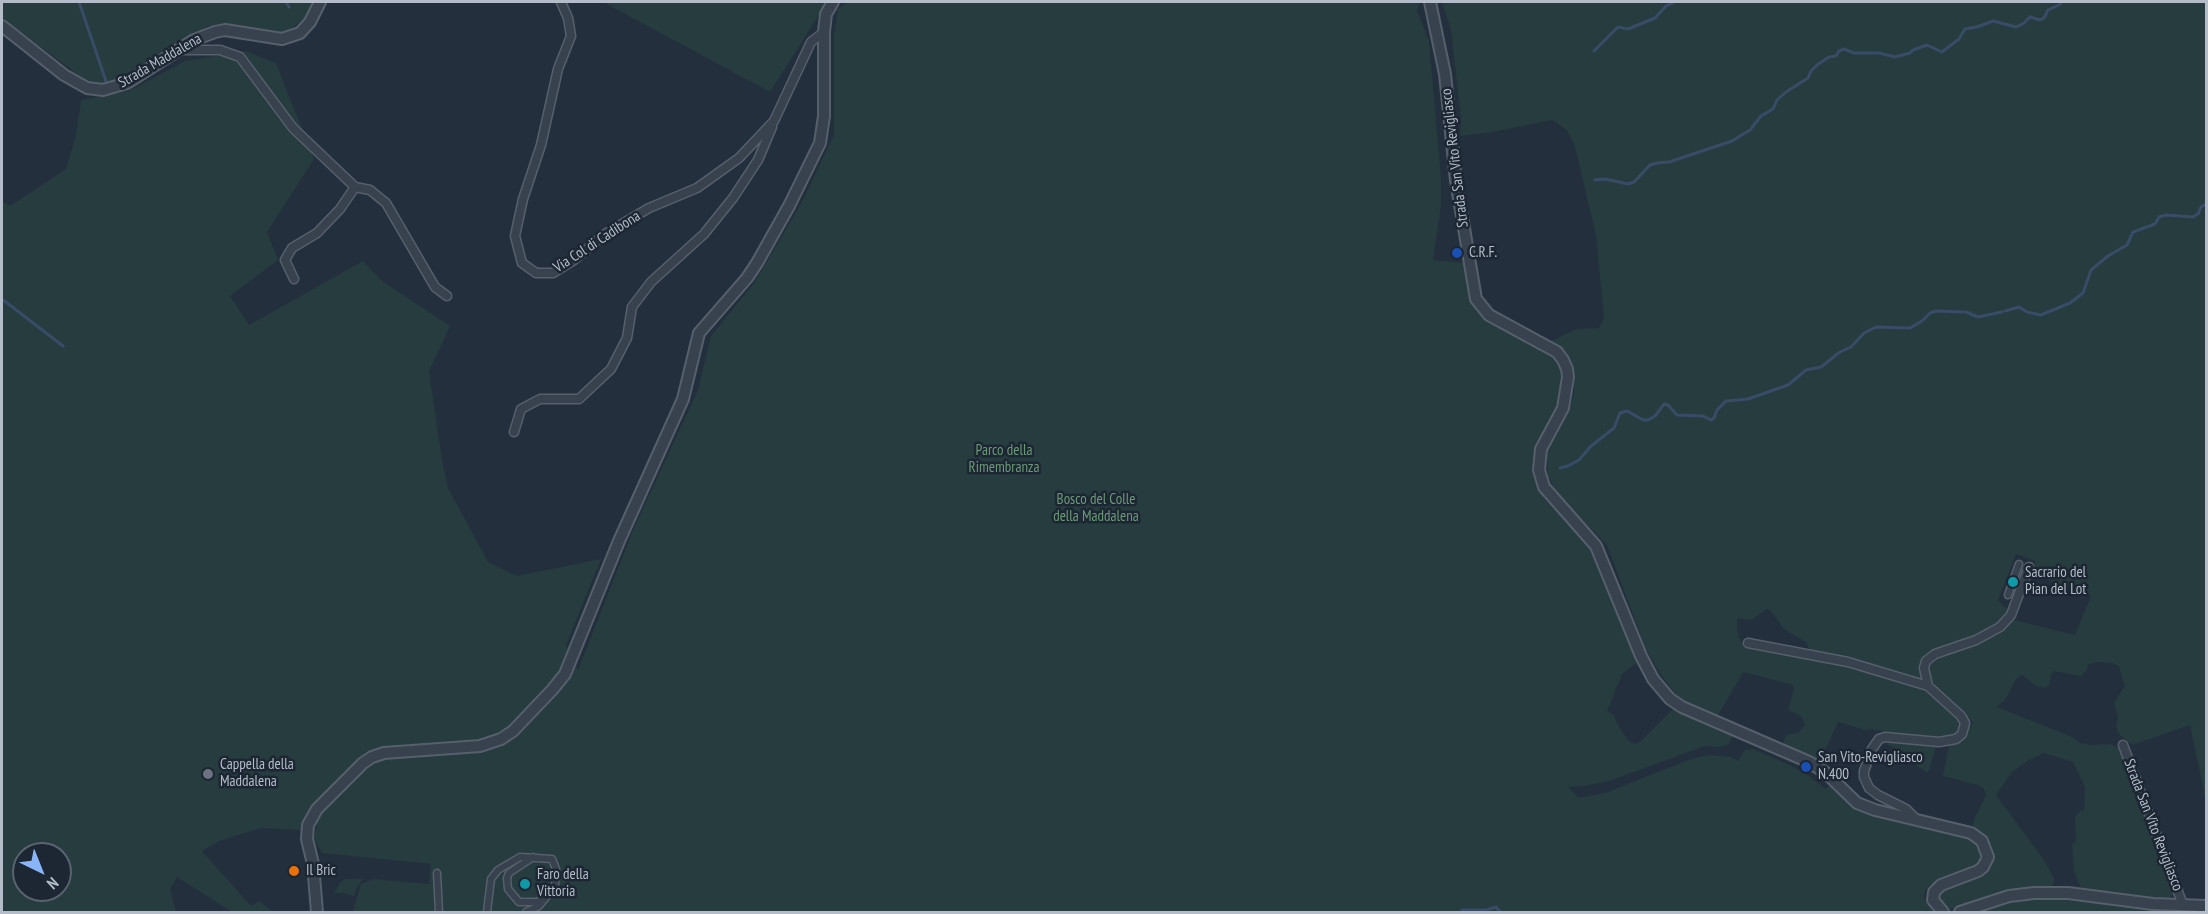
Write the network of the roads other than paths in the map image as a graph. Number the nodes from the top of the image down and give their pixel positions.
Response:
1 (320, 2) edge
2 (561, 2) edge
3 (832, 2) edge
4 (1430, 2) edge
5 (2, 26) edge
6 (824, 32) junction
7 (179, 50) junction
8 (774, 121) junction
9 (355, 187) junction
10 (294, 279) dead end
11 (447, 296) dead end
12 (514, 432) dead end
13 (2019, 564) dead end
14 (2029, 567) dead end
15 (2008, 595) dead end
16 (1748, 643) dead end
17 (1928, 686) junction
18 (2123, 745) dead end
19 (1918, 820) junction
20 (533, 857) junction
21 (437, 873) dead end
22 (546, 898) junction
23 (2183, 905) junction
24 (2206, 906) edge
25 (317, 912) edge
26 (439, 912) edge
27 (487, 912) edge
28 (526, 912) edge
29 (1943, 912) edge
30 (1960, 912) edge

1 - 7 street, Strada Maddalena
2 - 8 street, Via Col di Cadibona
3 - 6 street
4 - 19 street, Strada San Vito Revigliasco
5 - 7 street, Strada Maddalena
6 - 8 street, Via Col di Cadibona
6 - 25 street
7 - 9 street
8 - 12 street, Via Col di Cadibona
9 - 10 street
9 - 11 street
13 - 15 street
14 - 17 street
16 - 17 street, Strada San Vito Revigliasco
17 - 19 street, Strada San Vito Revigliasco
18 - 23 street, Strada San Vito Revigliasco
19 - 29 street, Strada San Vito Revigliasco
20 - 22 street
20 - 22 street
20 - 27 street
21 - 26 street
22 - 28 street
23 - 24 street, Strada San Vito Revigliasco
23 - 30 street, Strada San Vito Revigliasco

